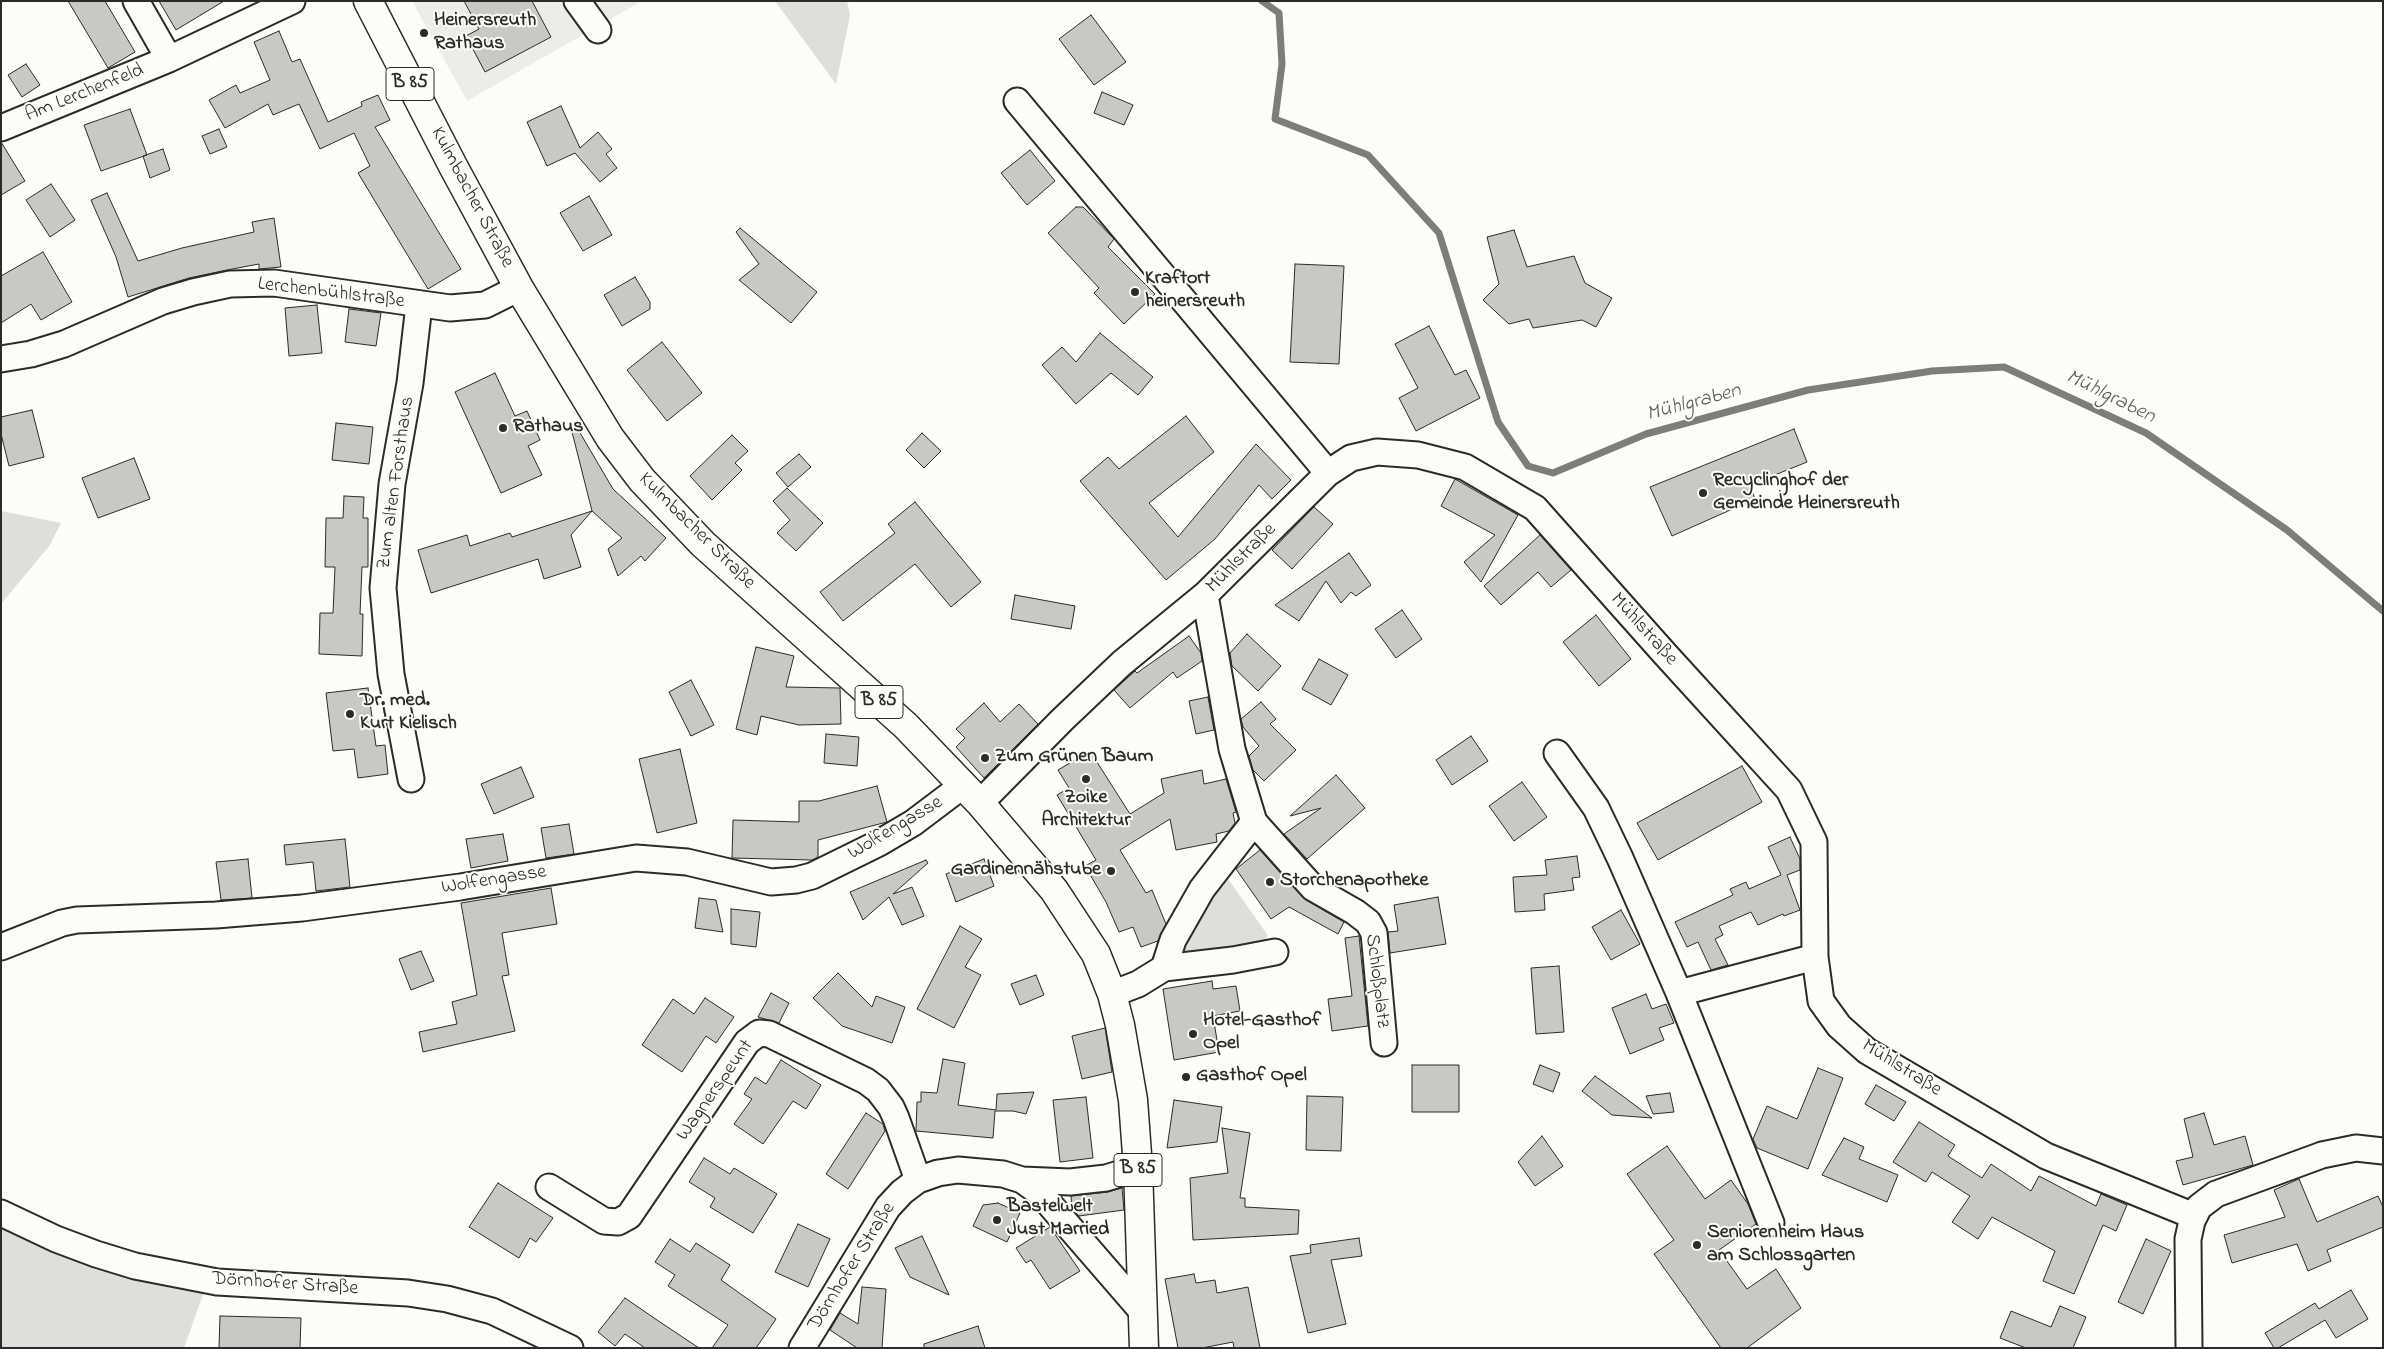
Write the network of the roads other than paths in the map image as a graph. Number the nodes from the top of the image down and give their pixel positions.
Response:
1 (136, 1) edge
2 (292, 1) edge
3 (368, 1) edge
4 (577, 1) edge
5 (598, 30) dead end
6 (169, 59) junction
7 (1017, 101) dead end
8 (1, 128) edge
9 (519, 288) junction
10 (419, 305) junction
11 (1, 359) edge
12 (1328, 473) junction
13 (1205, 595) junction
14 (1556, 753) dead end
15 (410, 779) dead end
16 (971, 795) junction
17 (1254, 822) junction
18 (1, 947) edge
19 (1275, 952) dead end
20 (1815, 957) junction
21 (1164, 968) junction
22 (1679, 993) junction
23 (1112, 994) junction
24 (1384, 1043) dead end
25 (2383, 1151) edge
26 (1138, 1168) junction
27 (918, 1180) junction
28 (1022, 1180) junction
29 (549, 1187) dead end
30 (1, 1213) edge
31 (2194, 1216) junction
32 (1771, 1223) dead end
33 (1142, 1312) junction
34 (570, 1348) edge
35 (802, 1348) edge
36 (1144, 1348) edge
37 (2189, 1348) edge

1 - 6 street, Am Lerchenfeld
2 - 6 street, Am Lerchenfeld
3 - 9 main road, Kulmbacher Straße / B 85
4 - 5 street
6 - 8 street, Am Lerchenfeld
7 - 12 street
9 - 10 street, Lerchenbühlstraße
9 - 16 main road, Kulmbacher Straße / B 85
10 - 11 street, Lerchenbühlstraße
10 - 15 street, Zum alten Forsthaus
12 - 13 street, Mühlstraße
12 - 20 street, Mühlstraße
13 - 16 street, Mühlstraße
13 - 17 street, Schloßplatz
14 - 22 street
16 - 18 street, Wolfengasse
16 - 23 main road, Kulmbacher Straße / B 85
17 - 21 street
17 - 24 street, Schloßplatz
19 - 21 street
20 - 22 street
20 - 31 street, Mühlstraße
21 - 23 street
22 - 32 street
23 - 26 main road, B 85
25 - 31 street
26 - 28 street, Dörnhofer Straße
26 - 33 main road, B 85
27 - 28 street, Dörnhofer Straße
27 - 29 street, Wagnerspeunt
27 - 35 street, Dörnhofer Straße
28 - 33 street, Dörnhofer Straße
30 - 34 street, Dörnhofer Straße
31 - 37 street
33 - 36 main road, B 85

